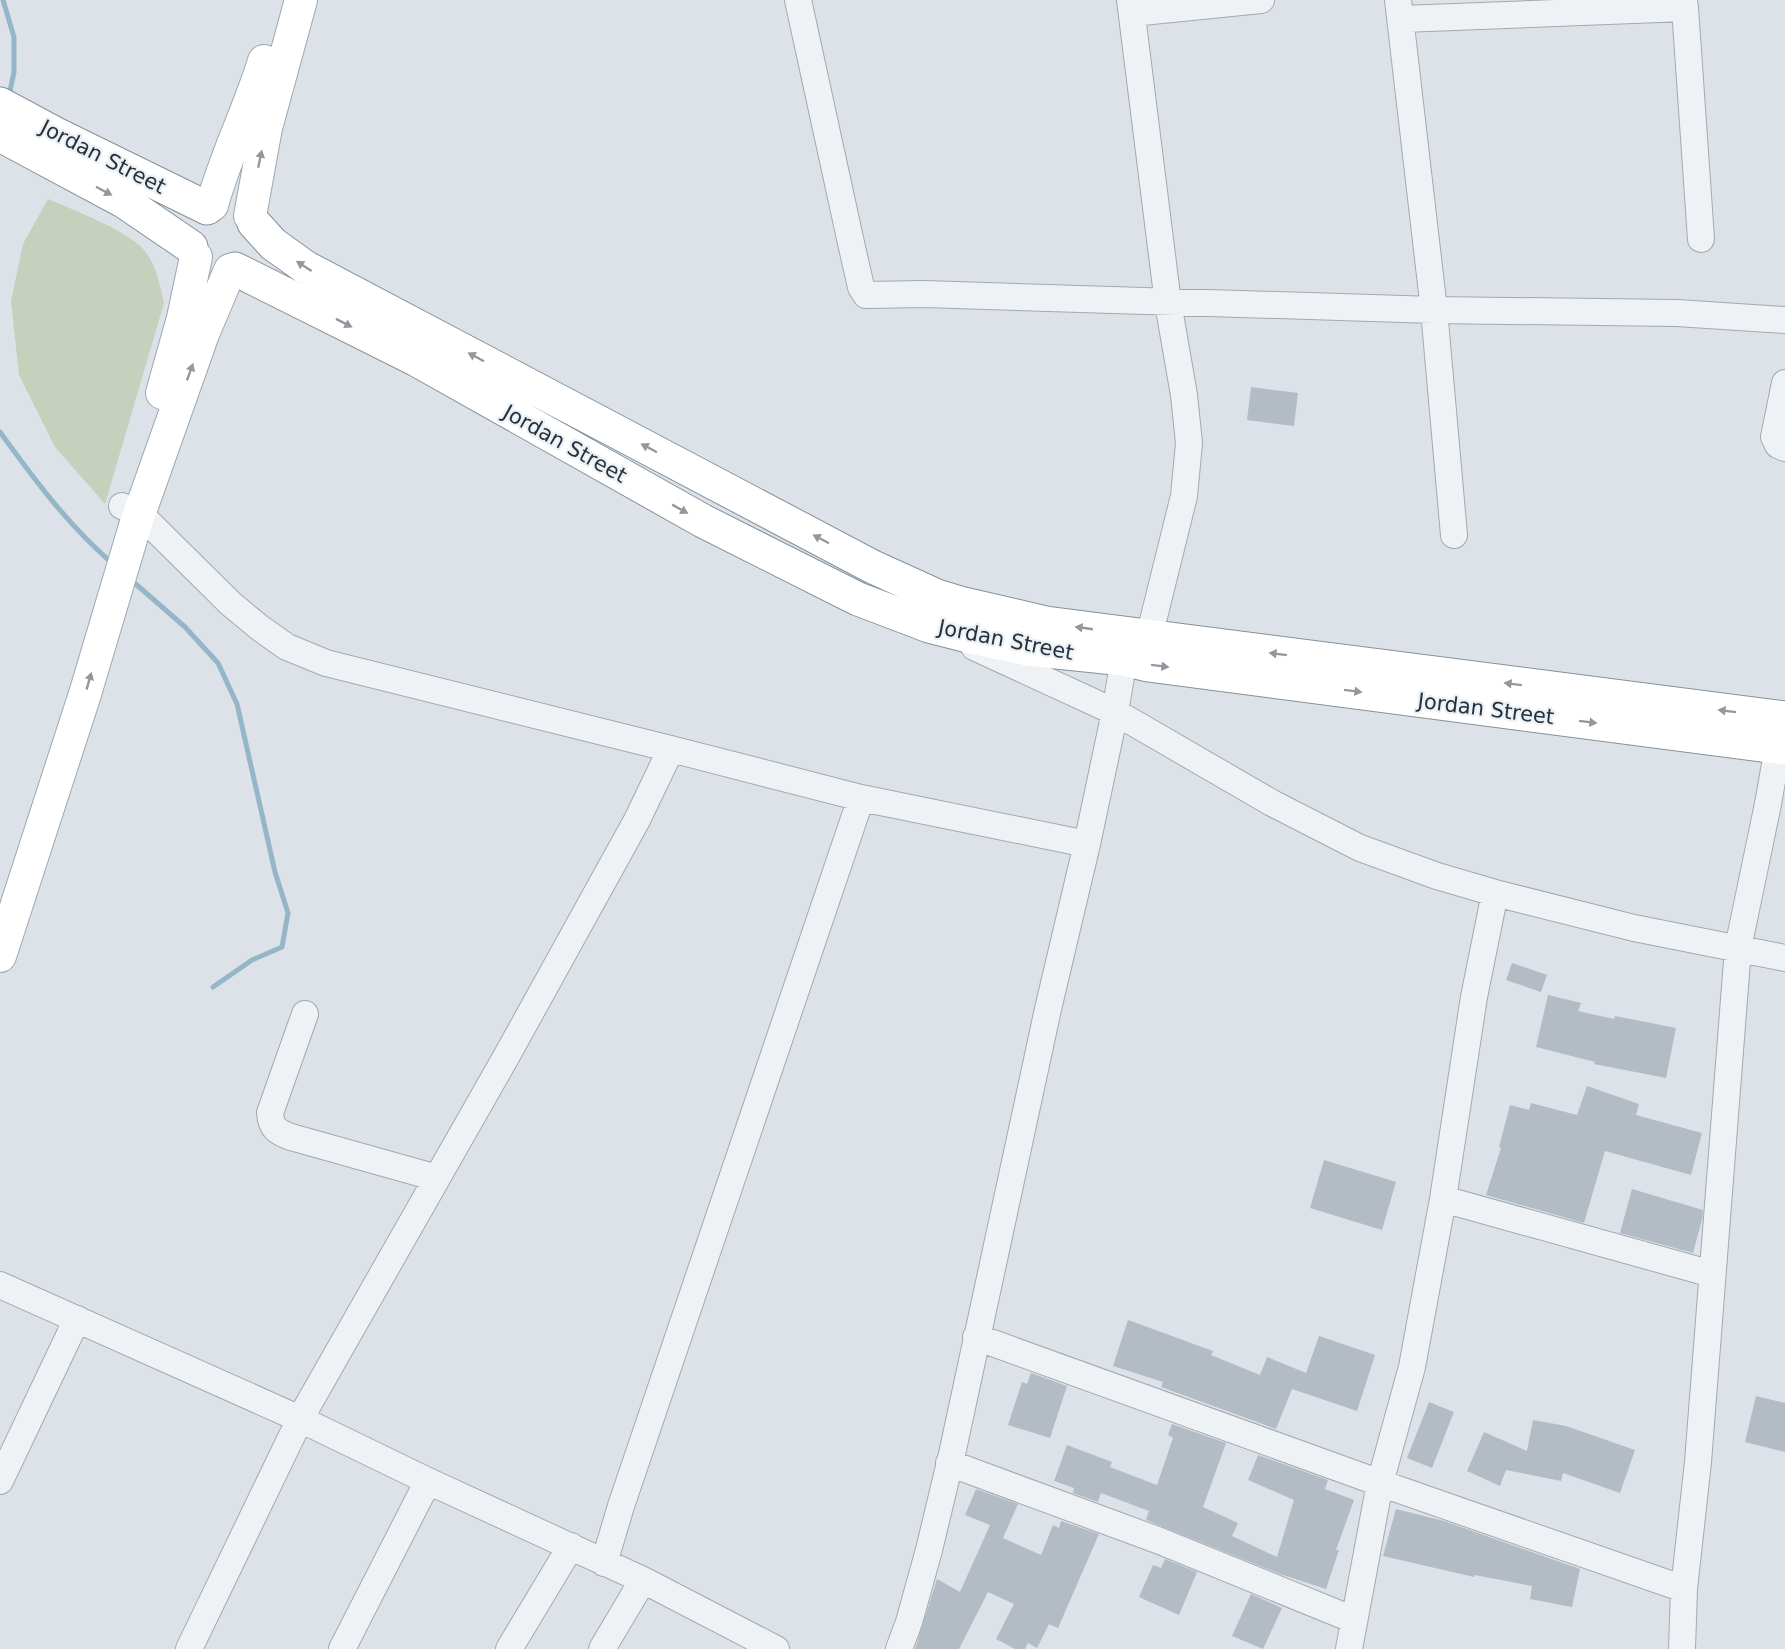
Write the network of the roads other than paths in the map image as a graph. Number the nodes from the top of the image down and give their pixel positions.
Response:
1 (283, 0) edge
2 (302, 0) edge
3 (798, 0) edge
4 (1260, 0) edge
5 (1684, 4) edge
6 (1131, 7) edge
7 (1400, 10) edge
8 (0, 104) edge
9 (0, 135) edge
10 (54, 149) junction
11 (209, 206) junction
12 (252, 220) junction
13 (1701, 239) dead end
14 (194, 252) junction
15 (233, 270) junction
16 (1168, 303) junction
17 (1434, 310) junction
18 (1785, 320) edge
19 (1785, 383) edge
20 (1785, 448) edge
21 (129, 515) junction
22 (1454, 535) dead end
23 (873, 567) junction
24 (105, 588) junction
25 (858, 599) junction
26 (929, 626) junction
27 (1149, 637) junction
28 (1124, 659) junction
29 (1115, 712) junction
30 (1783, 738) edge
31 (671, 749) junction
32 (861, 798) junction
33 (1087, 844) junction
34 (1495, 893) junction
35 (0, 900) edge
36 (1738, 948) junction
37 (0, 956) edge
38 (1785, 958) edge
39 (305, 1014) dead end
40 (437, 1178) junction
41 (1443, 1199) junction
42 (1712, 1274) junction
43 (0, 1285) edge
44 (77, 1319) junction
45 (976, 1337) junction
46 (300, 1419) junction
47 (949, 1463) junction
48 (0, 1481) edge
49 (428, 1481) junction
50 (1380, 1484) junction
51 (571, 1546) junction
52 (604, 1563) junction
53 (643, 1580) junction
54 (1684, 1588) junction
55 (1354, 1620) junction
56 (189, 1649) edge
57 (342, 1649) edge
58 (509, 1649) edge
59 (602, 1649) edge
60 (776, 1649) edge
61 (899, 1649) edge
62 (1349, 1649) edge
63 (1682, 1649) edge

1 - 11 main road
12 -> 2 main road
3 - 16 street
4 - 6 street
5 - 7 street
5 - 13 street
6 - 16 street
7 - 17 street
8 - 10 highway, Jordan Street
9 - 10 highway, Jordan Street
10 - 11 highway, Jordan Street
10 -> 14 highway, Jordan Street
11 - 12 highway
11 - 14 highway
12 - 15 highway
23 -> 12 highway, Jordan Street
14 - 15 highway
14 - 21 main road
21 -> 15 main road
15 -> 25 highway, Jordan Street
16 - 17 street
16 - 27 street
17 - 18 street
17 - 22 street
19 - 20 street
21 - 24 main road
21 - 31 street
23 - 25 highway
27 -> 23 highway, Jordan Street
24 - 35 main road
37 -> 24 main road
25 - 26 highway, Jordan Street
26 - 28 highway, Jordan Street
26 - 29 street
30 -> 27 highway, Jordan Street
28 - 29 street
28 -> 30 highway, Jordan Street
29 - 33 street
29 - 34 street
30 - 36 street
31 - 32 street
31 - 40 street
32 - 33 street
32 - 52 street
33 - 45 street
34 - 36 street
34 - 41 street
36 - 38 street
36 - 42 street
39 - 40 street
40 - 46 street
41 - 42 street
41 - 50 street
42 - 54 street
43 - 44 street
44 - 46 street
44 - 48 street
45 - 47 street
45 - 50 street
46 - 49 street
46 - 56 street
47 - 55 street
47 - 61 street
49 - 51 street
49 - 57 street
50 - 54 street
50 - 55 street
51 - 52 street
51 - 58 street
52 - 53 street
53 - 59 street
53 - 60 street
54 - 63 street
55 - 62 street

